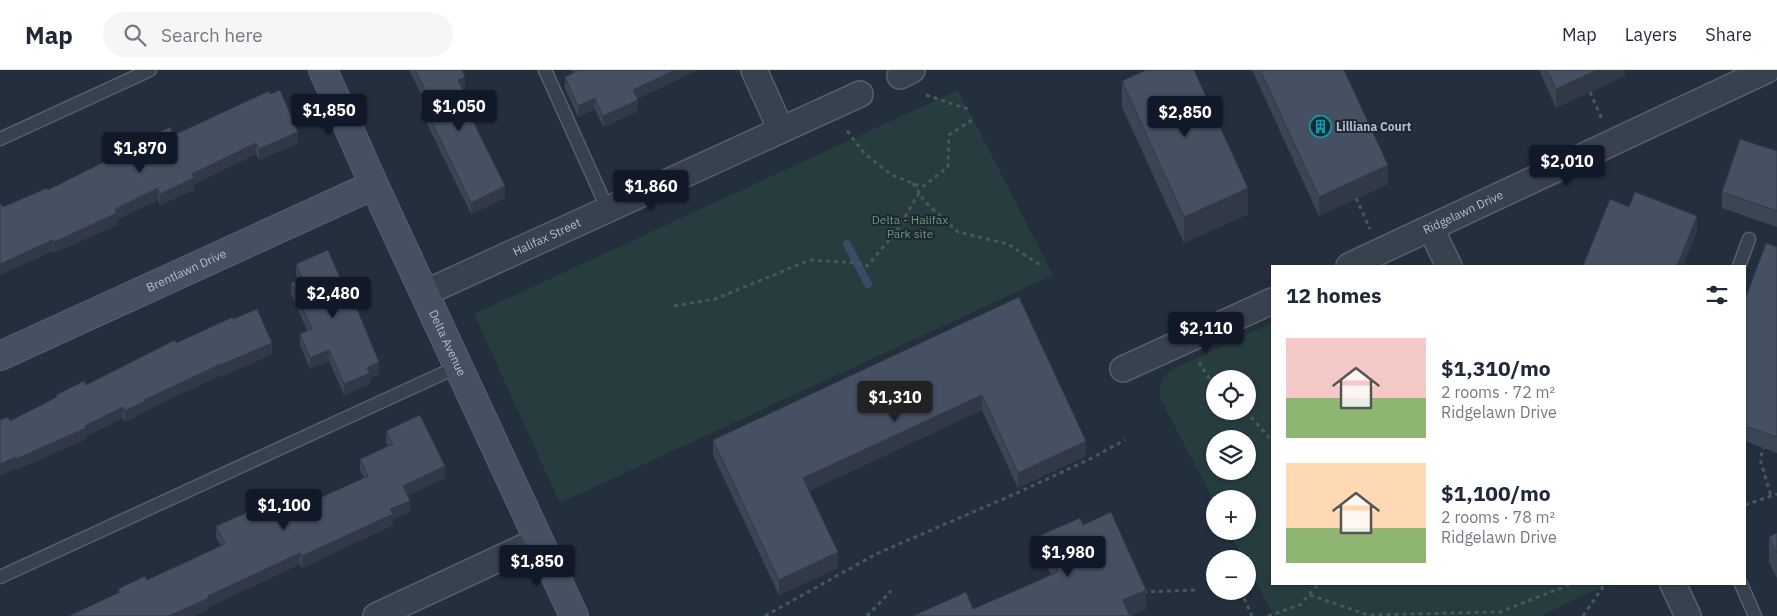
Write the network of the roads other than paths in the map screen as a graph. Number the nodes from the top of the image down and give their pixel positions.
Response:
1 (150, 70) edge
2 (323, 70) edge
3 (545, 70) edge
4 (754, 70) edge
5 (1767, 70) edge
6 (860, 94) dead end
7 (781, 130) junction
8 (0, 139) edge
9 (374, 186) junction
10 (608, 210) junction
11 (1431, 229) junction
12 (1749, 239) dead end
13 (1351, 265) edge
14 (1449, 265) edge
15 (1739, 265) edge
16 (425, 293) junction
17 (1271, 301) edge
18 (0, 356) edge
19 (459, 366) junction
20 (1123, 370) dead end
21 (539, 540) junction
22 (0, 576) edge
23 (1673, 585) edge
24 (1741, 585) edge
25 (376, 616) edge
26 (574, 616) edge
27 (1688, 616) edge
28 (1755, 616) edge

1 - 8 lane
2 - 9 street, Delta Avenue
3 - 10 lane
4 - 7 street
5 - 11 street, Ridgelawn Drive
6 - 7 street, Halifax Street
7 - 10 street, Halifax Street
9 - 16 street, Delta Avenue
9 - 18 street, Brentlawn Drive
10 - 16 street, Halifax Street
11 - 13 street, Ridgelawn Drive
11 - 14 street
12 - 15 lane
16 - 19 street, Delta Avenue
17 - 20 street
19 - 21 street, Delta Avenue
19 - 22 lane
21 - 25 street
21 - 26 street, Delta Avenue
23 - 27 street
24 - 28 lane

